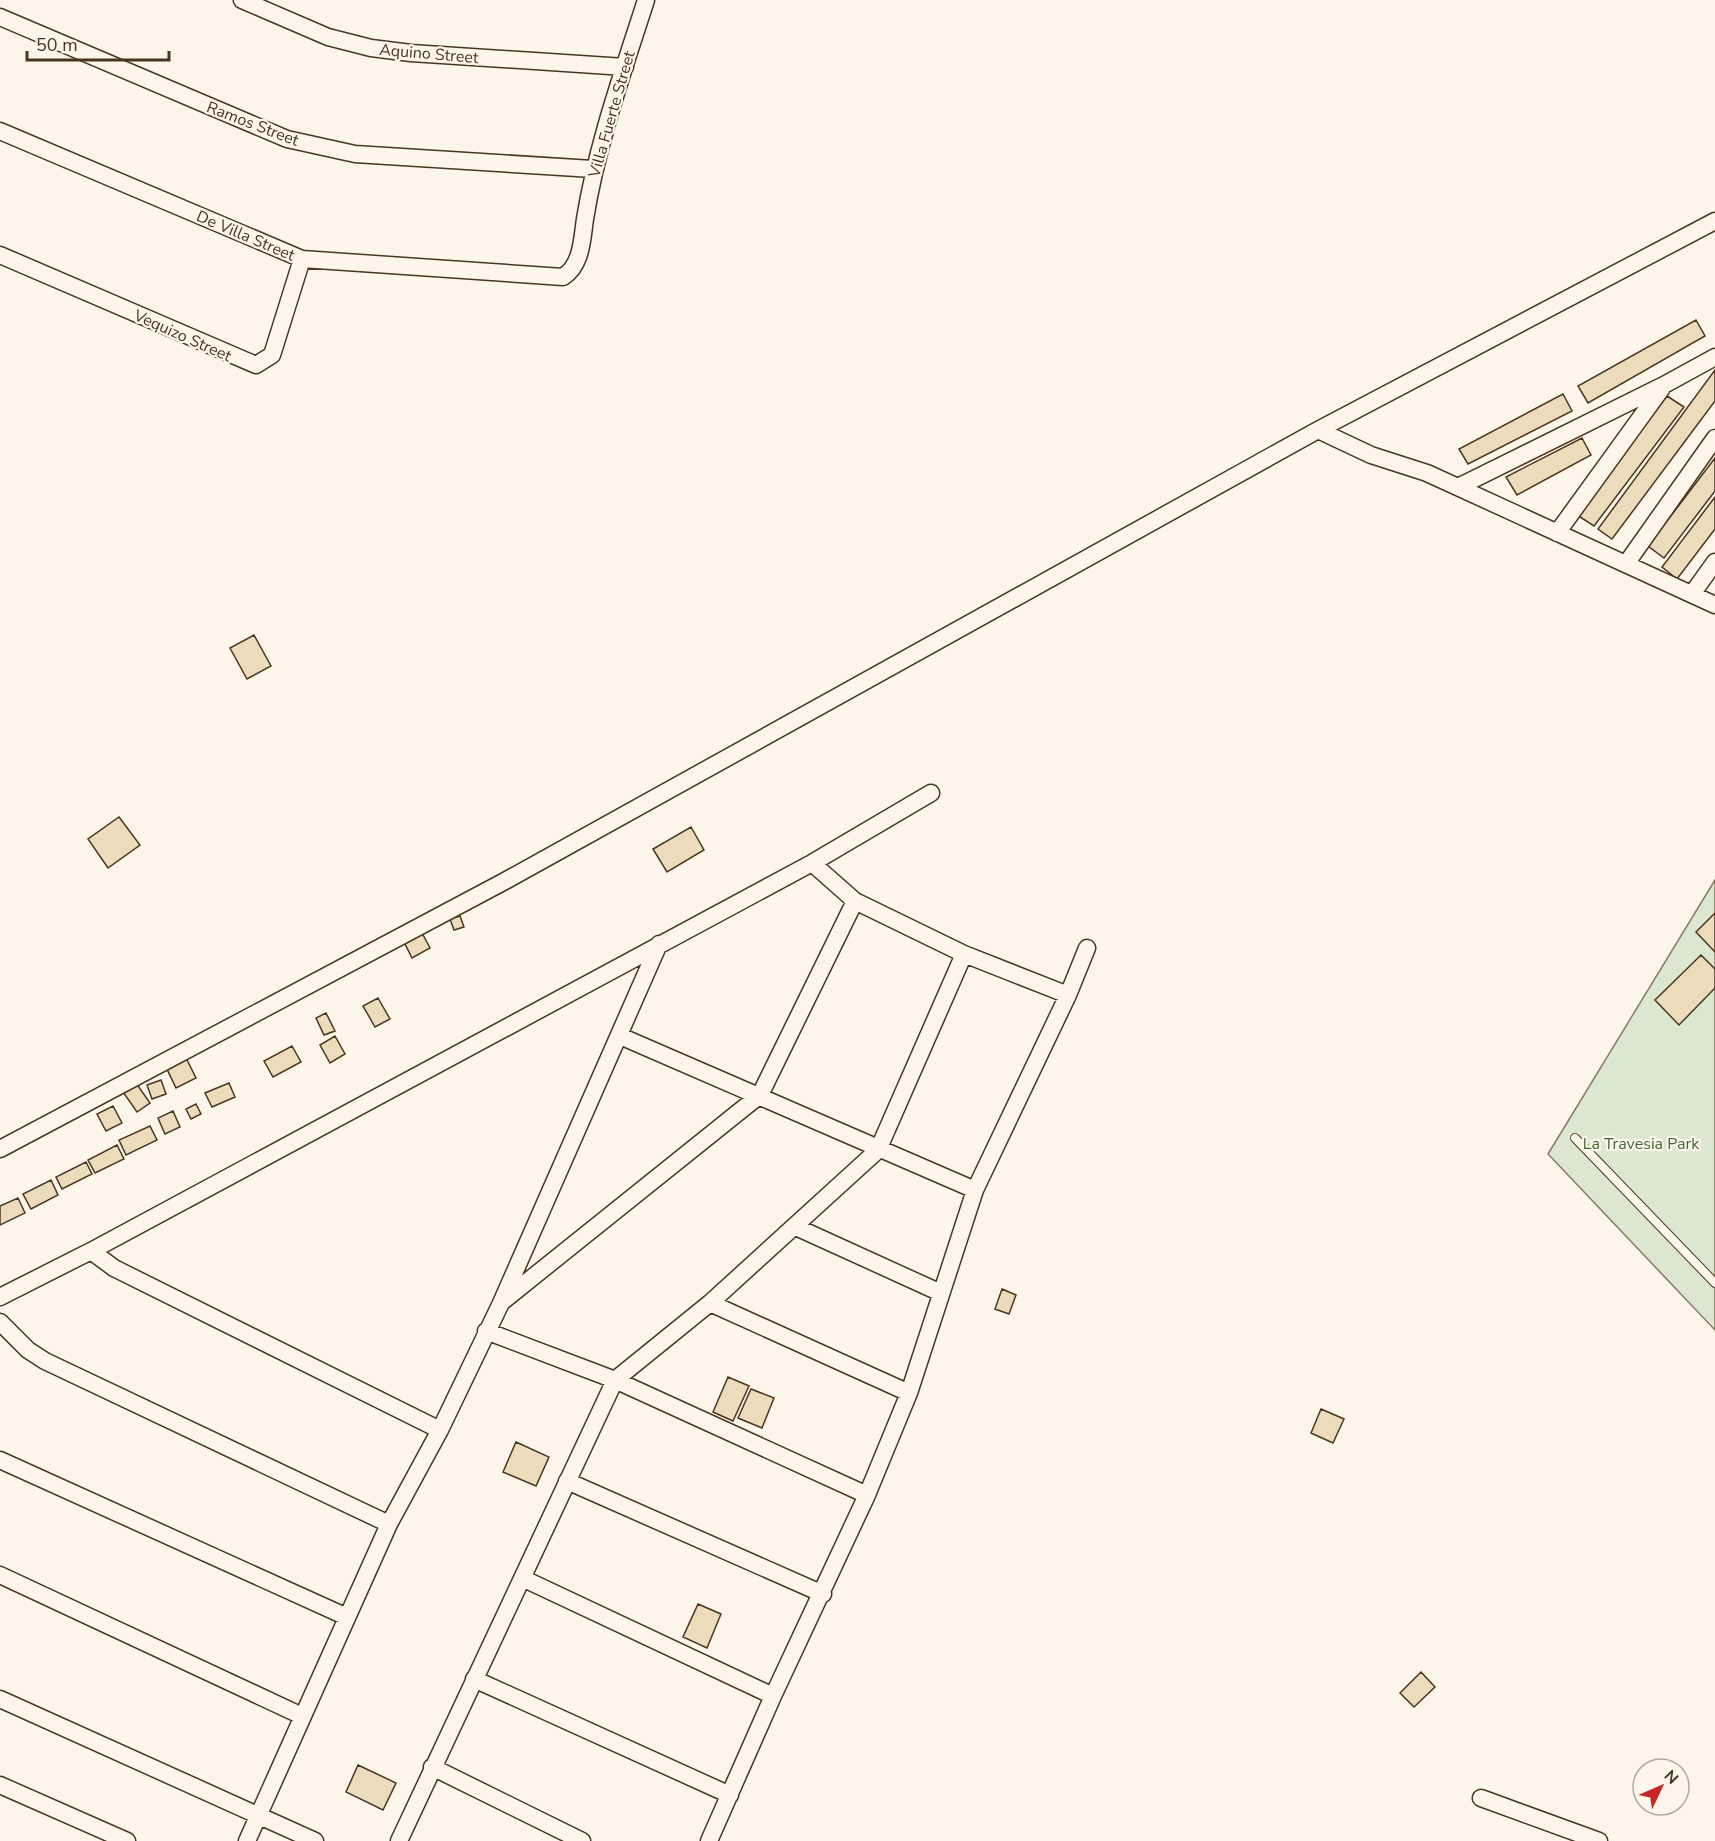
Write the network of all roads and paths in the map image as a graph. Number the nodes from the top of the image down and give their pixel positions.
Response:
1 (242, 0) edge
2 (646, 0) edge
3 (0, 17) edge
4 (625, 67) junction
5 (0, 131) edge
6 (593, 169) junction
7 (1715, 221) edge
8 (0, 255) edge
9 (302, 259) junction
10 (575, 265) joint
11 (1715, 357) edge
12 (1664, 385) junction
13 (1318, 430) junction
14 (1715, 438) edge
15 (1458, 487) junction
16 (1557, 533) junction
17 (1715, 562) edge
18 (1626, 564) junction
19 (1692, 594) junction
20 (1715, 605) edge
21 (931, 793) dead end
22 (812, 863) junction
23 (855, 901) junction
24 (659, 944) junction
25 (1087, 948) dead end
26 (964, 954) junction
27 (1068, 995) junction
28 (620, 1036) junction
29 (760, 1095) junction
30 (1575, 1138) dead end
31 (0, 1149) edge
32 (878, 1150) junction
33 (975, 1190) junction
34 (796, 1227) junction
35 (91, 1251) junction
36 (1715, 1283) edge
37 (941, 1293) junction
38 (0, 1297) edge
39 (501, 1303) junction
40 (710, 1303) junction
41 (0, 1322) edge
42 (486, 1331) junction
43 (615, 1380) junction
44 (909, 1393) junction
45 (440, 1430) junction
46 (0, 1460) edge
47 (567, 1481) junction
48 (867, 1495) junction
49 (389, 1524) junction
50 (0, 1575) edge
51 (522, 1578) junction
52 (823, 1594) junction
53 (347, 1617) junction
54 (474, 1679) junction
55 (772, 1696) junction
56 (0, 1699) edge
57 (302, 1716) junction
58 (432, 1767) junction
59 (0, 1785) edge
60 (730, 1795) junction
61 (1481, 1798) dead end
62 (259, 1815) junction
63 (127, 1841) edge
64 (247, 1841) edge
65 (315, 1841) edge
66 (399, 1841) edge
67 (582, 1841) edge
68 (709, 1841) edge
69 (1599, 1841) edge

1 - 4 street, Aquino Street
2 - 4 street, Villa Fuerte Street
3 - 6 street, Ramos Street
4 - 6 street, Villa Fuerte Street
5 - 9 street, De Villa Street
6 - 10 street, Villa Fuerte Street
7 - 13 street
8 - 9 street, Vequizo Street
9 - 10 street, De Villa Street
11 - 12 street
12 - 15 street
12 - 16 street
13 - 15 street
13 - 31 street
14 - 18 street
15 - 16 street
16 - 18 street
17 - 19 street
18 - 19 street
19 - 20 street
21 - 22 street
22 - 23 street
22 - 24 street
23 - 26 street
23 - 29 street
24 - 28 street
24 - 35 street
25 - 27 street
26 - 27 street
26 - 32 street
27 - 33 street
28 - 29 street
28 - 39 street
29 - 32 street
29 - 39 street
30 - 36 lane
32 - 33 street
32 - 34 street
33 - 37 street
34 - 37 street
34 - 40 street
35 - 38 street
35 - 45 street
37 - 44 street
39 - 42 street
40 - 43 street
40 - 44 street
41 - 49 street
42 - 43 street
42 - 45 street
43 - 47 street
43 - 48 street
44 - 48 street
45 - 49 street
46 - 53 street
47 - 51 street
47 - 52 street
48 - 52 street
49 - 53 street
50 - 57 street
51 - 54 street
51 - 55 street
52 - 55 street
53 - 57 street
54 - 58 street
54 - 60 street
55 - 60 street
56 - 62 street
57 - 62 street
58 - 66 street
58 - 67 street
59 - 63 street
60 - 68 street
61 - 69 street
62 - 64 street
62 - 65 street

